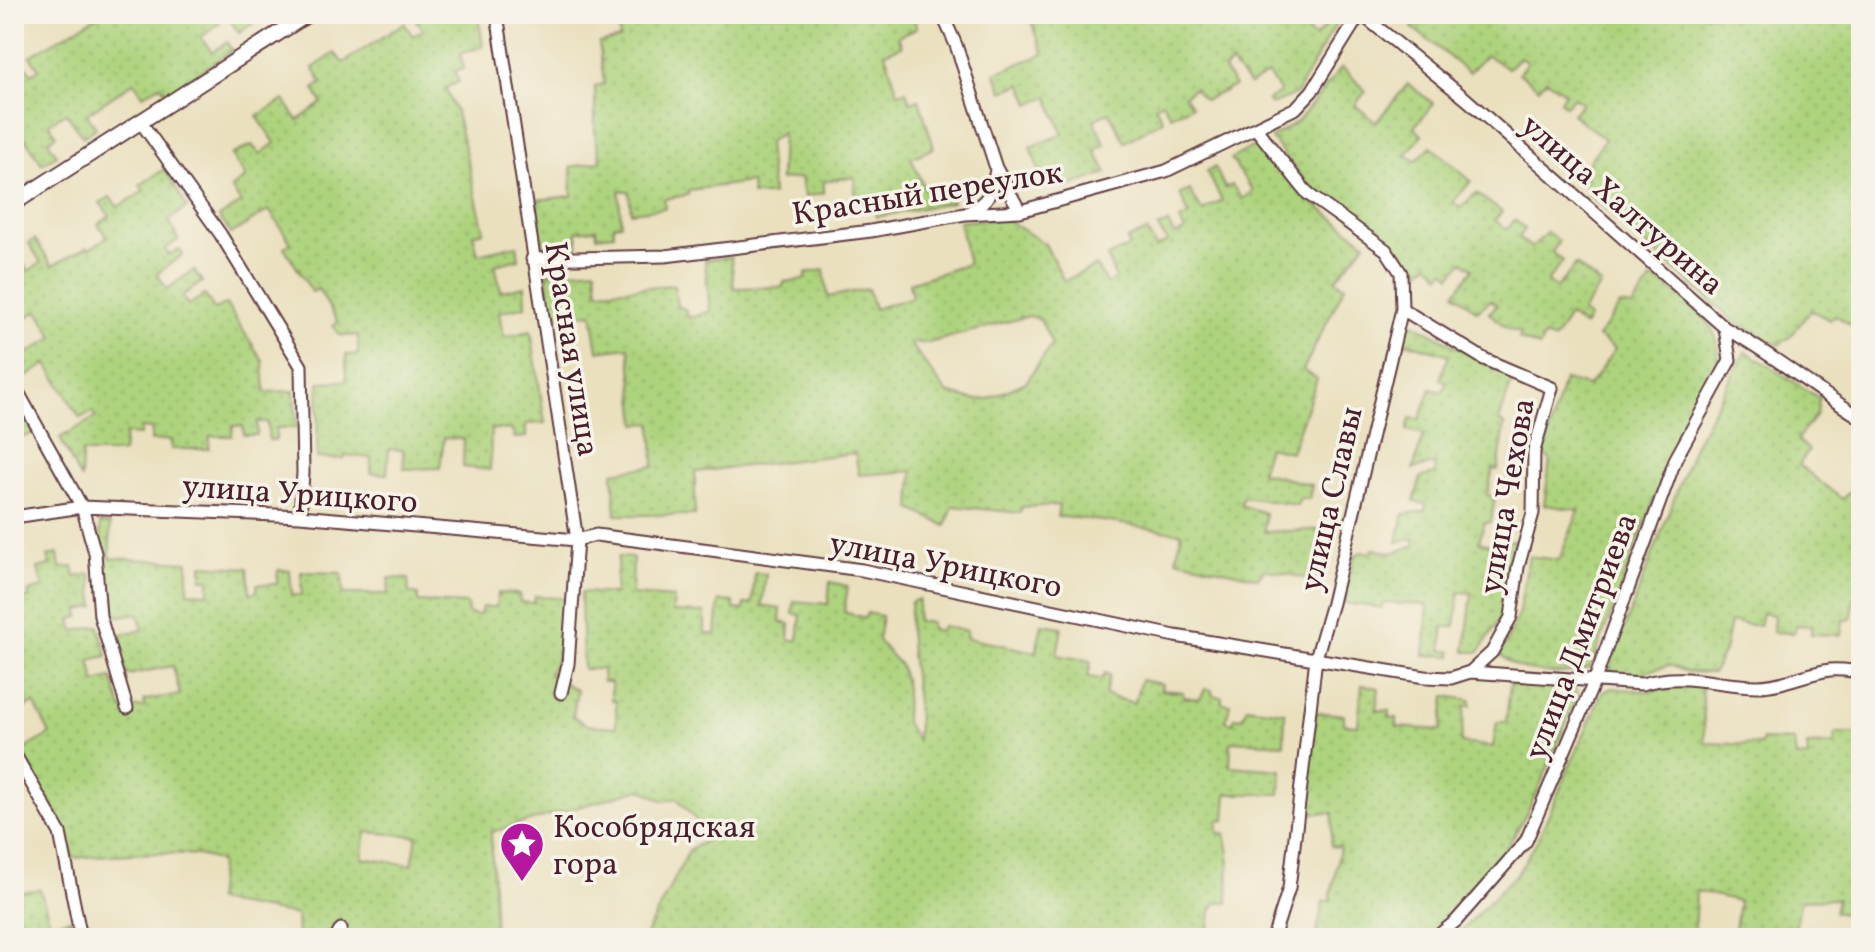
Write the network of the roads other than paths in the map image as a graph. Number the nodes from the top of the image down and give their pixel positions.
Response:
1 (308, 14) edge
2 (497, 14) edge
3 (942, 14) edge
4 (1360, 14) edge
5 (140, 121) junction
6 (1257, 130) junction
7 (996, 168) junction
8 (14, 203) edge
9 (1020, 211) junction
10 (965, 214) junction
11 (532, 259) junction
12 (1402, 309) junction
13 (1725, 328) junction
14 (14, 385) edge
15 (1861, 418) edge
16 (82, 507) junction
17 (300, 516) junction
18 (14, 517) edge
19 (577, 540) junction
20 (1316, 658) junction
21 (1470, 672) junction
22 (1861, 672) edge
23 (1594, 682) junction
24 (561, 693) dead end
25 (127, 708) dead end
26 (14, 753) edge
27 (81, 938) edge
28 (1273, 938) edge
29 (1435, 938) edge

1 - 5 main road
2 - 11 street, Красная улица
3 - 7 street
4 - 6 street, Красный переулок
4 - 13 street, улица Халтурина
5 - 8 main road
5 - 17 street
6 - 9 street, Красный переулок
6 - 12 street, улица Славы
7 - 9 street
7 - 10 street
9 - 10 street, Красный переулок
10 - 11 street, Красный переулок
11 - 19 street, Красная улица
12 - 20 street, улица Славы
12 - 21 street, улица Чехова
13 - 15 street, улица Халтурина
13 - 23 street, улица Дмитриева
14 - 16 street
16 - 17 street, улица Урицкого
16 - 18 street, улица Урицкого
16 - 25 street
17 - 19 street, улица Урицкого
19 - 20 street, улица Урицкого
19 - 24 street, Красная улица
20 - 21 street, улица Урицкого
20 - 28 street, улица Славы
21 - 23 street, улица Урицкого
22 - 23 street, улица Урицкого
23 - 29 street, улица Дмитриева
26 - 27 street

